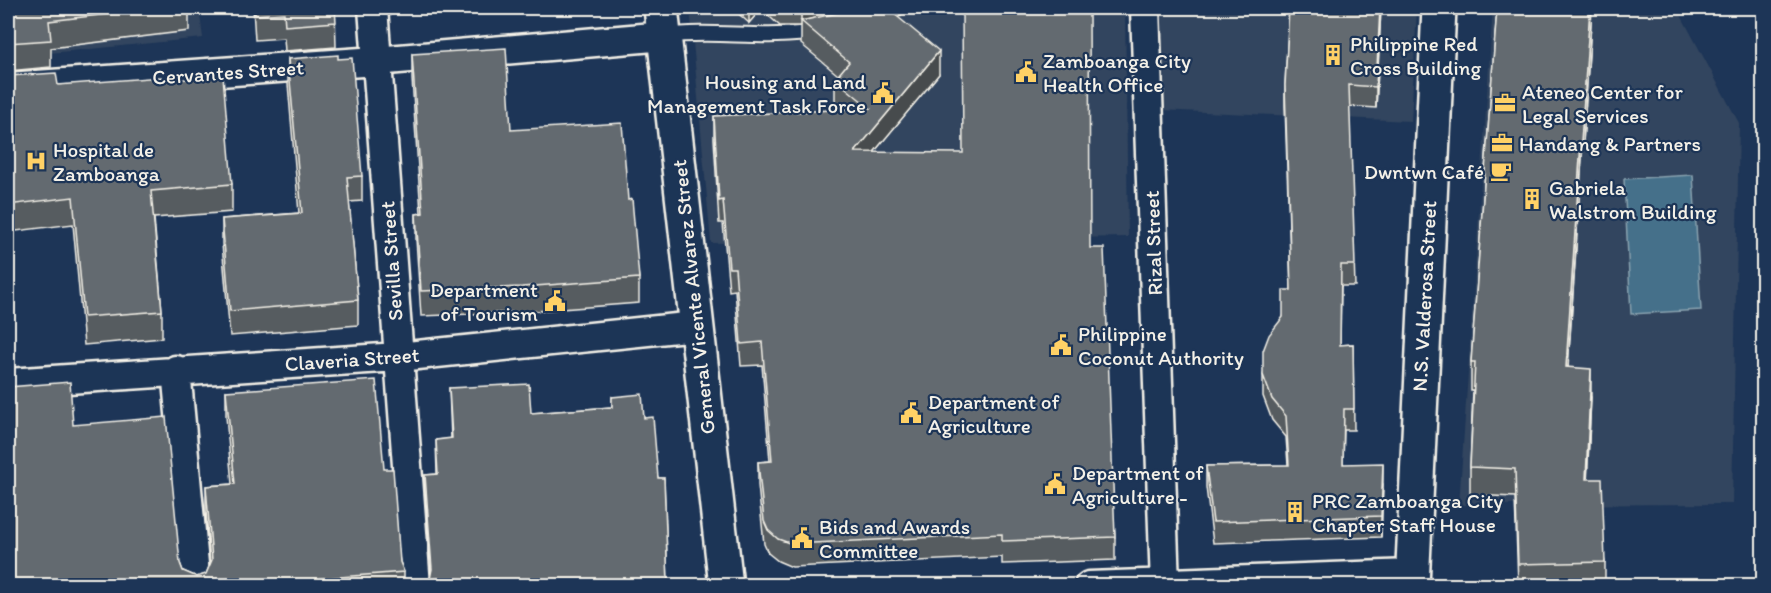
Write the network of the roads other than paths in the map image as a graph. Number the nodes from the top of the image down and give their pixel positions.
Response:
1 (373, 8) edge
2 (897, 8) edge
3 (1145, 8) edge
4 (1439, 8) edge
5 (663, 22) edge
6 (862, 22) edge
7 (834, 28) edge
8 (376, 61) junction
9 (8, 87) edge
10 (696, 326) junction
11 (398, 357) junction
12 (176, 370) junction
13 (8, 383) edge
14 (1412, 580) edge
15 (1165, 584) edge
16 (196, 585) edge
17 (416, 585) edge
18 (726, 585) edge
19 (1089, 585) edge

1 - 8 street, Sevilla Street
2 - 6 lane
3 - 15 street, Rizal Street
4 - 14 main road, N.S. Valderosa Street
5 - 7 lane
5 - 8 street, Cervantes Street
5 - 10 main road, General Vicente Alvarez Street
8 - 9 street, Cervantes Street
8 - 11 street, Sevilla Street
10 - 11 street, Claveria Street
10 - 18 main road, General Vicente Alvarez Street
11 - 12 street, Claveria Street
11 - 17 street, Sevilla Street
12 - 13 street, Claveria Street
12 - 16 street
14 - 15 street
15 - 19 street

